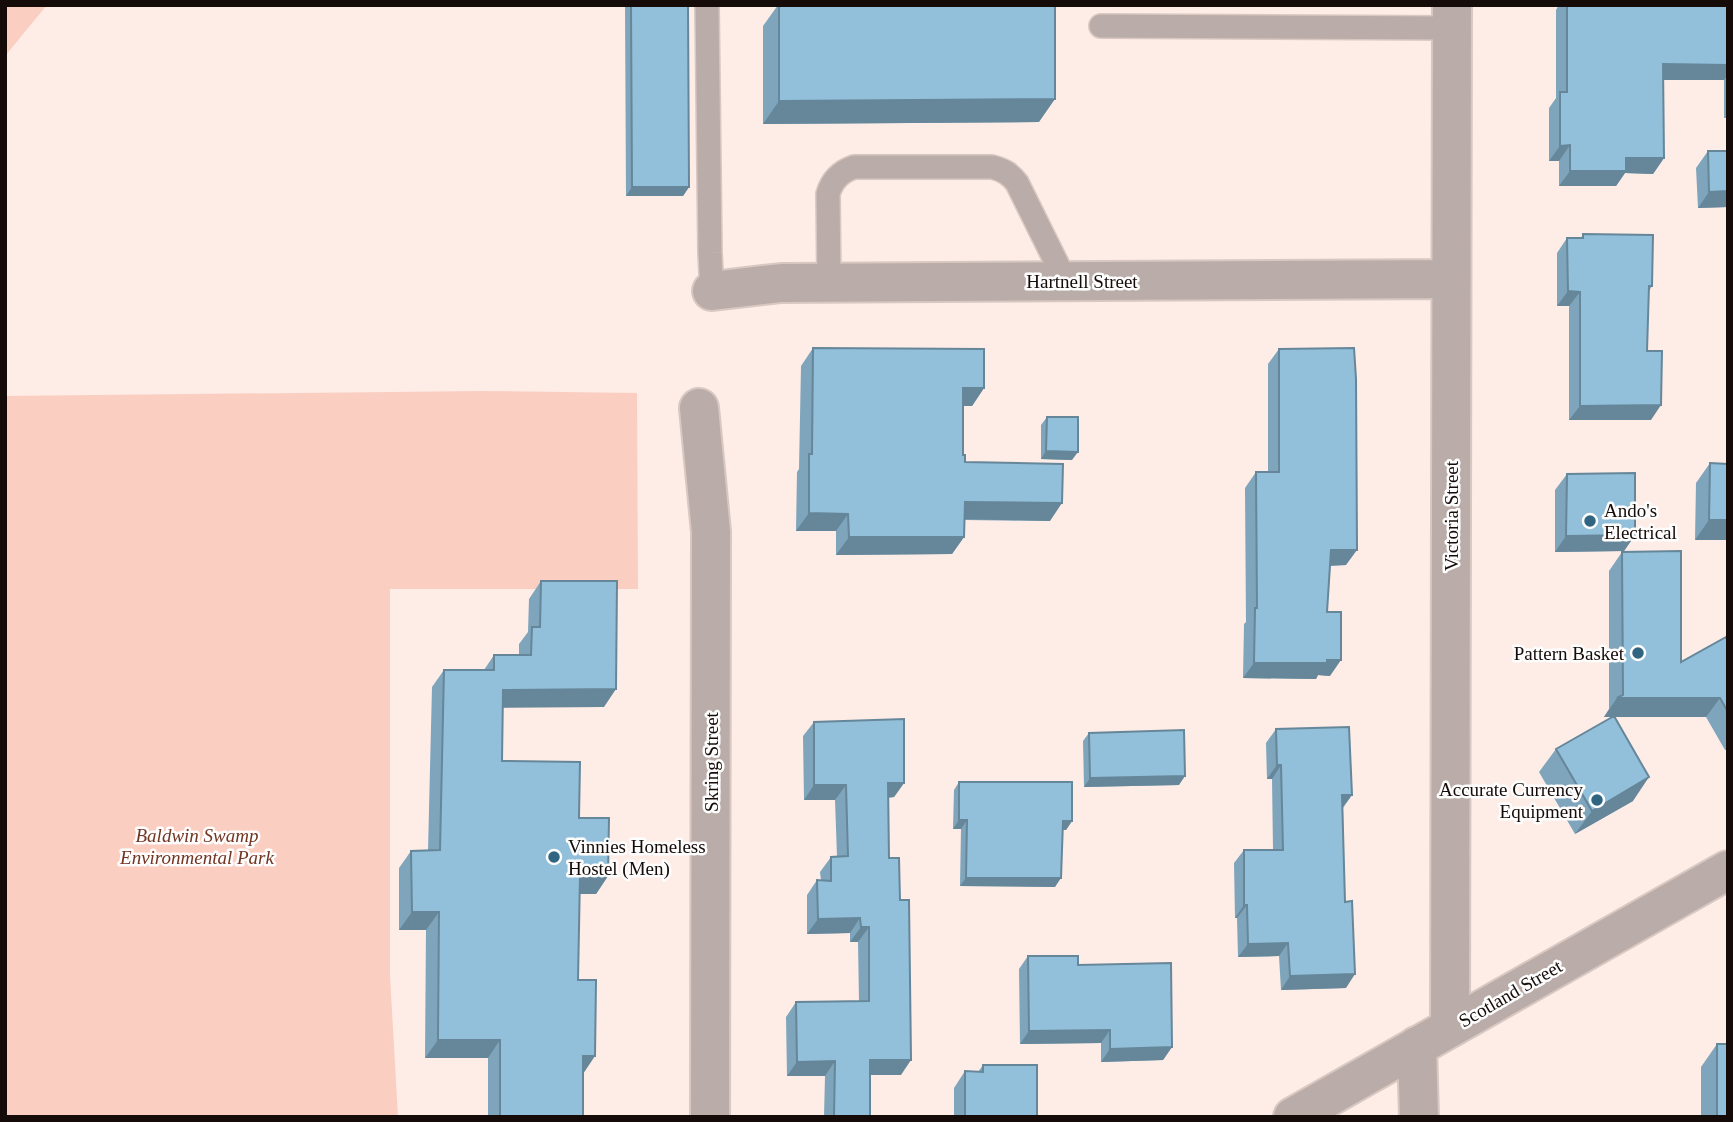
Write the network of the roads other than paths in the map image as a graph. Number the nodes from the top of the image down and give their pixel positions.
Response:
1 (707, 5) edge
2 (1452, 17) edge
3 (1101, 26) dead end
4 (1451, 279) junction
5 (1066, 282) junction
6 (829, 283) junction
7 (712, 291) joint
8 (699, 408) dead end
9 (1728, 870) edge
10 (1434, 1036) junction
11 (710, 1117) edge
12 (1293, 1117) edge
13 (1419, 1117) edge

1 - 7 lane
2 - 3 lane
2 - 4 street, Victoria Street
4 - 5 street, Hartnell Street
4 - 10 street, Victoria Street
5 - 6 street, Hartnell Street
5 - 6 lane
6 - 7 street, Hartnell Street
8 - 11 street, Skring Street
9 - 10 street, Scotland Street
10 - 12 street, Scotland Street
10 - 13 street, Victoria Street

